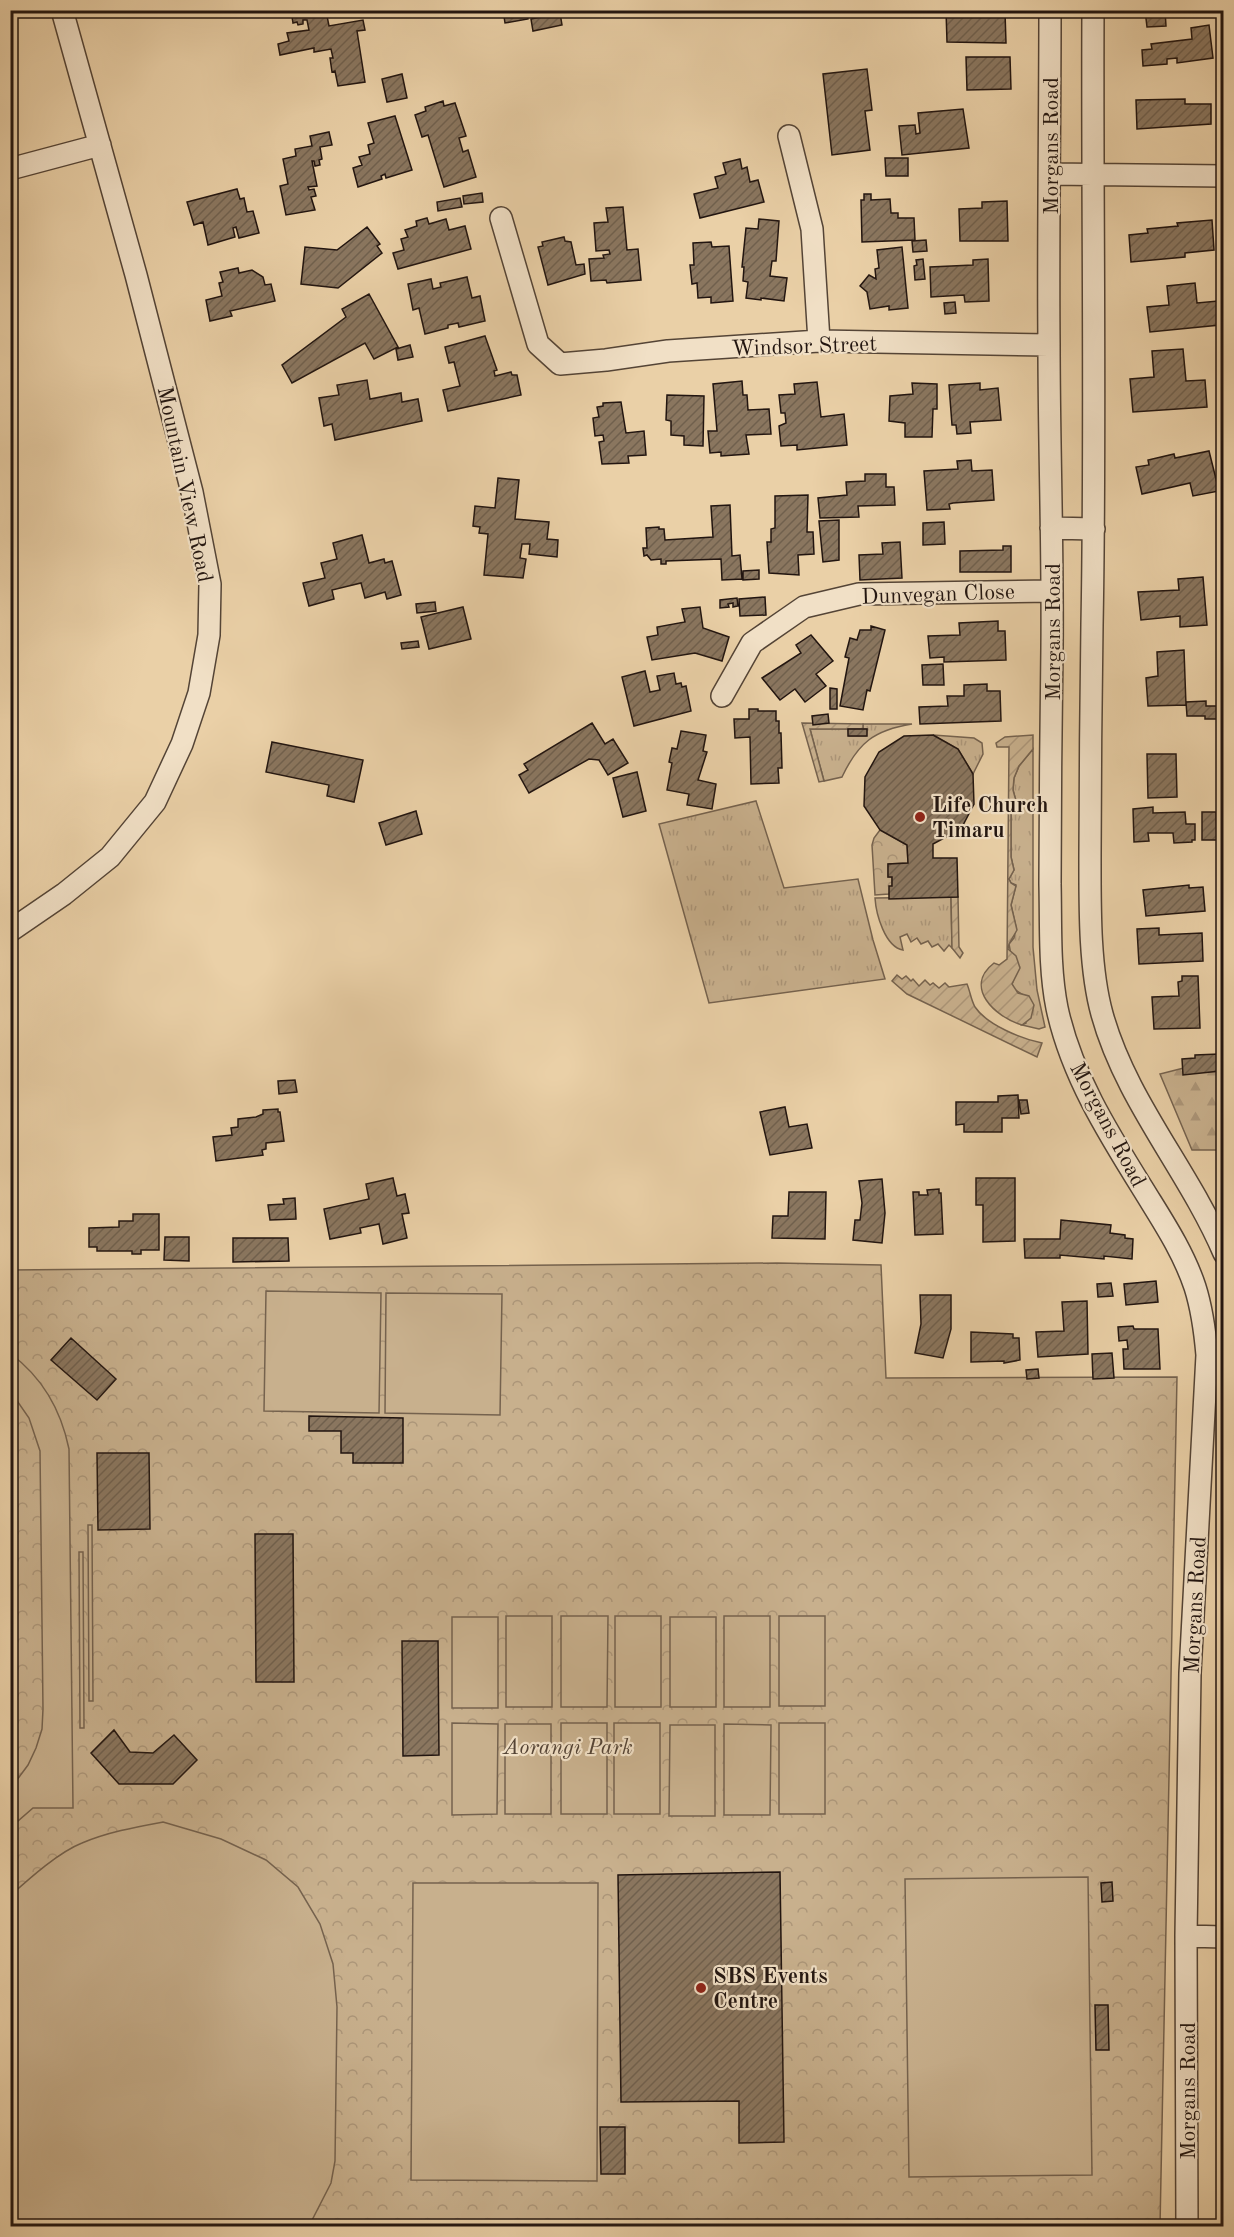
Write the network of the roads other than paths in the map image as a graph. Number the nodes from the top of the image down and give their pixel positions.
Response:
1 (62, 10) edge
2 (1050, 10) edge
3 (1093, 10) edge
4 (789, 136) dead end
5 (100, 145) junction
6 (10, 169) edge
7 (1050, 174) junction
8 (1092, 174) junction
9 (1224, 176) edge
10 (501, 218) dead end
11 (819, 341) junction
12 (1048, 345) junction
13 (1051, 528) junction
14 (1094, 529) junction
15 (1052, 591) junction
16 (722, 696) dead end
17 (10, 931) edge
18 (1224, 1253) edge
19 (1186, 1936) junction
20 (1224, 1937) edge
21 (1188, 2226) edge

1 - 5 street, Mountain View Road
2 - 7 street, Morgans Road
3 - 8 street, Morgans Road
4 - 11 street
5 - 6 street
5 - 17 street, Mountain View Road
7 - 8 street
7 - 12 street, Morgans Road
8 - 9 street
8 - 14 street, Morgans Road
10 - 11 street, Windsor Street
11 - 12 street, Windsor Street
12 - 13 street, Morgans Road
13 - 14 street
13 - 15 street, Morgans Road
14 - 18 street, Morgans Road
15 - 16 street, Dunvegan Close
15 - 19 street, Morgans Road
19 - 20 street
19 - 21 street, Morgans Road

